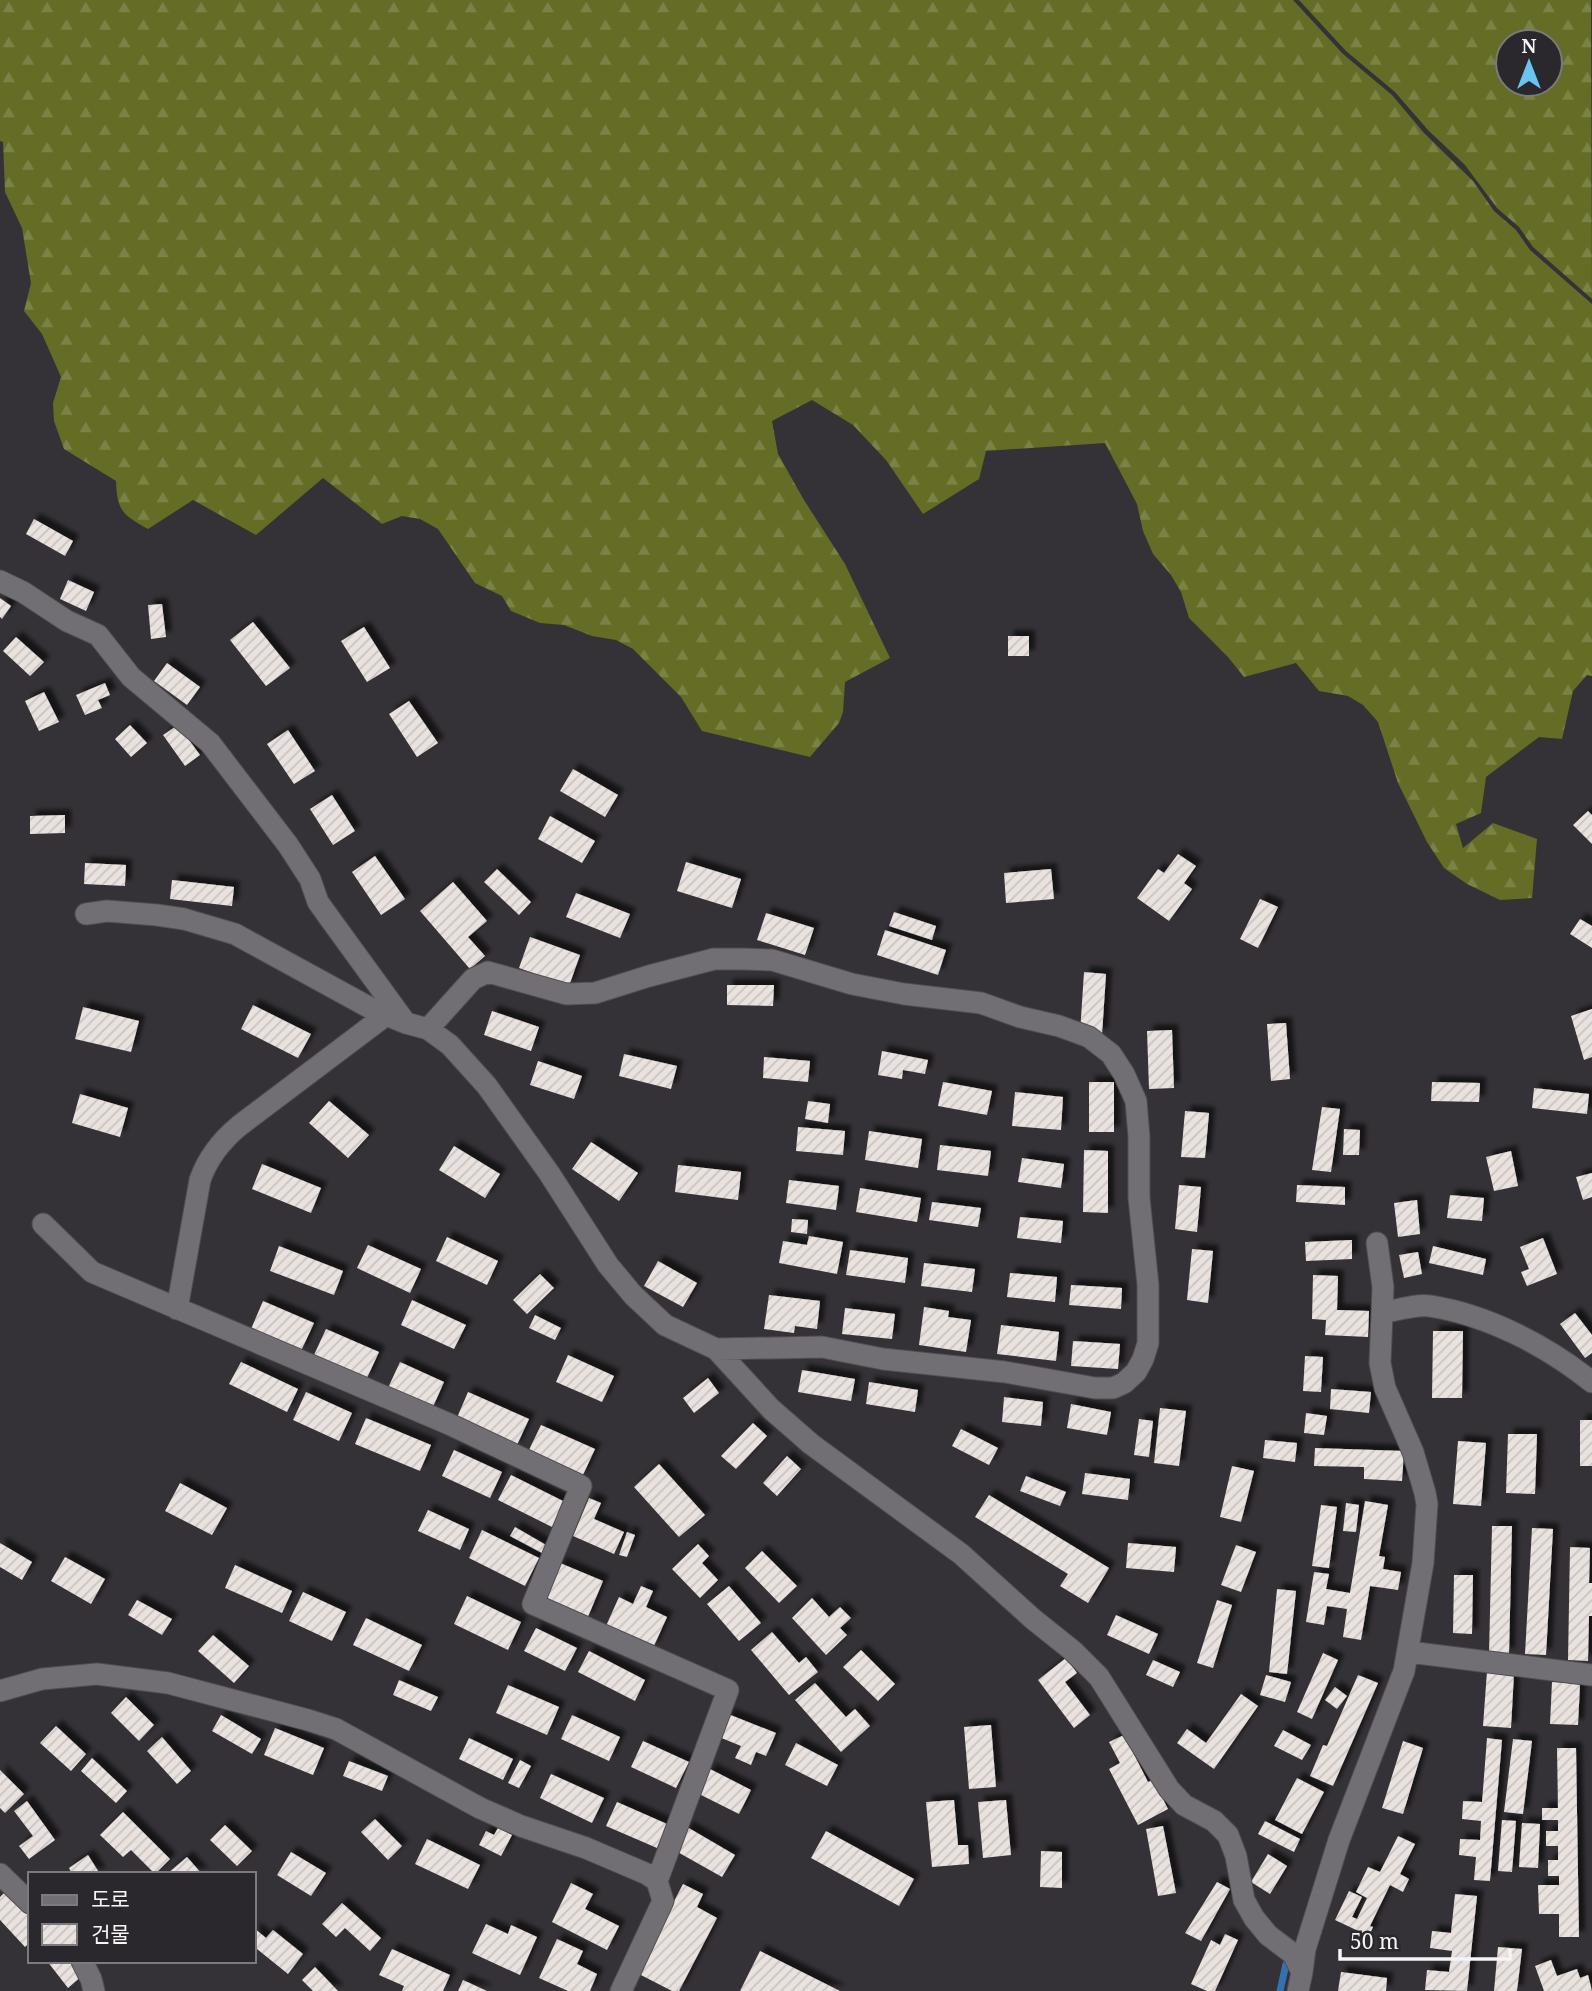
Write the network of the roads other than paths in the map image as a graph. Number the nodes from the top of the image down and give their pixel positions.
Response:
1 (0, 581) edge
2 (86, 914) dead end
3 (386, 1015) junction
4 (406, 1023) junction
5 (429, 1029) junction
6 (43, 1224) dead end
7 (1377, 1243) dead end
8 (177, 1309) junction
9 (1382, 1313) junction
10 (716, 1349) junction
11 (1592, 1382) edge
12 (1409, 1653) junction
13 (1592, 1675) edge
14 (0, 1691) edge
15 (0, 1874) edge
16 (657, 1881) junction
17 (28, 1901) edge
18 (83, 1963) edge
19 (1300, 1981) edge
20 (94, 1991) edge
21 (621, 1991) edge

1 - 4 street
2 - 3 street
3 - 4 street
3 - 8 street
4 - 5 street
5 - 10 street
5 - 10 street
6 - 8 street
7 - 9 street
8 - 16 street
9 - 11 street
9 - 12 street
10 - 19 street
12 - 13 street
12 - 19 street
14 - 16 street
15 - 17 street
16 - 21 street
18 - 20 street

